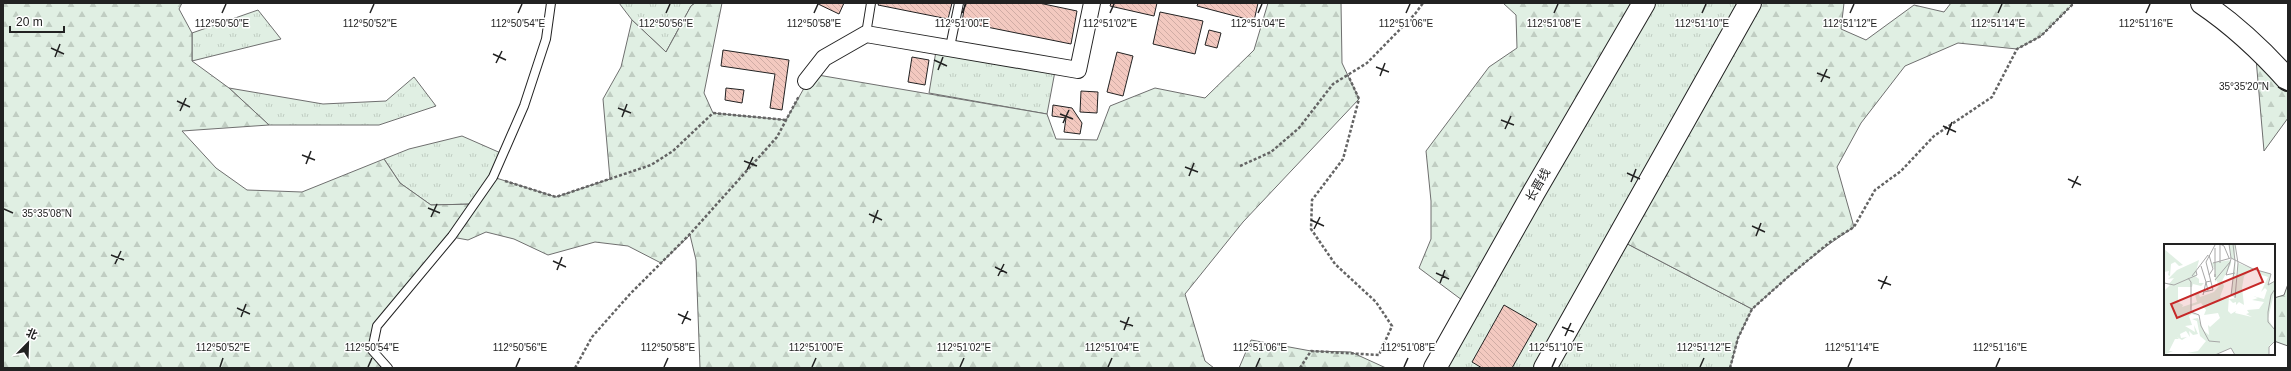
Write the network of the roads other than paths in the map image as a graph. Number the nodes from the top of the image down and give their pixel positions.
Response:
1 (551, 3) edge
2 (871, 3) edge
3 (959, 3) edge
4 (1092, 3) edge
5 (1644, 3) edge
6 (1750, 3) edge
7 (2202, 3) edge
8 (866, 34) junction
9 (950, 47) junction
10 (2288, 80) edge
11 (806, 81) road end
12 (388, 368) edge
13 (1435, 368) edge
14 (1545, 368) edge

1 - 12 lane
2 - 8 lane
3 - 9 lane
4 - 9 street
5 - 13 main road, 长晋线
6 - 14 main road
7 - 10 main road
8 - 9 street
8 - 11 street

